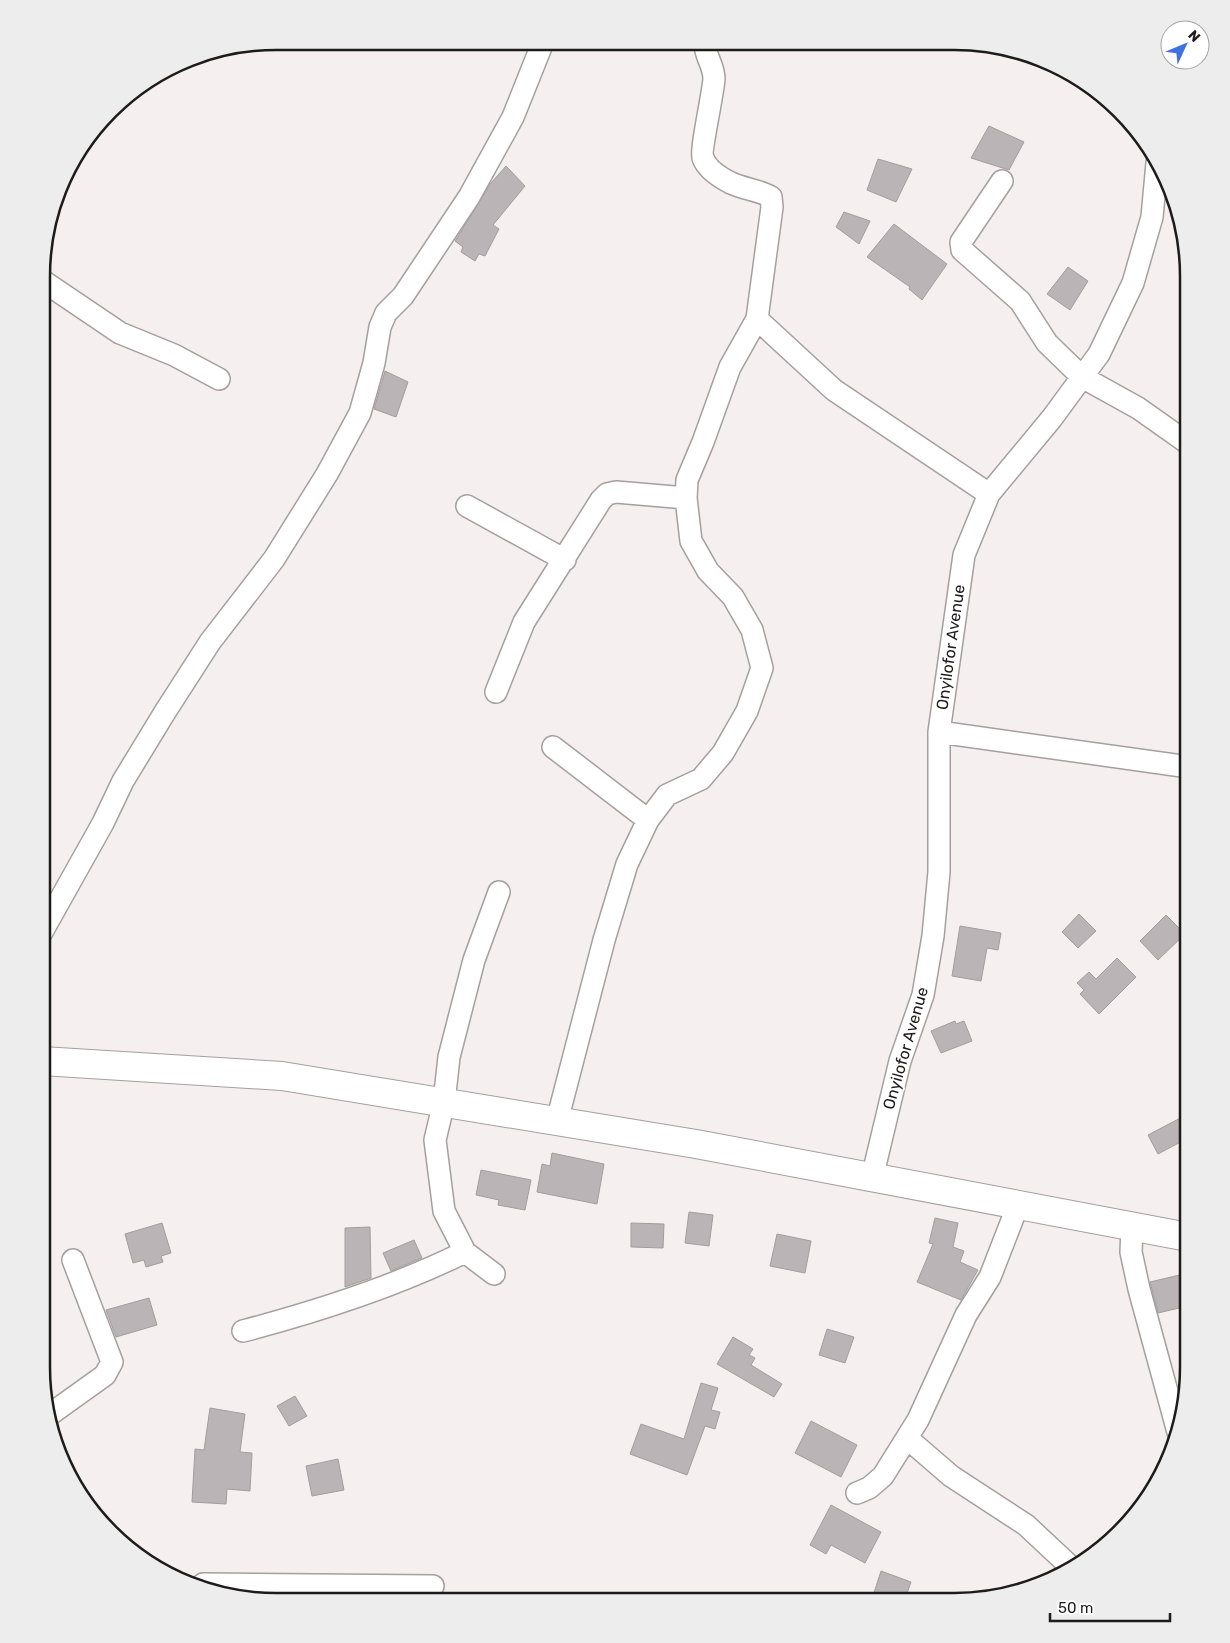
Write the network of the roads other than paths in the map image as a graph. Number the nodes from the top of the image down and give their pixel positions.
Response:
1 (540, 50) edge
2 (705, 50) edge
3 (1156, 174) edge
4 (1002, 181) dead end
5 (50, 286) edge
6 (757, 320) junction
7 (1082, 377) junction
8 (219, 379) dead end
9 (1180, 438) edge
10 (989, 494) junction
11 (686, 498) junction
12 (467, 506) dead end
13 (565, 560) junction
14 (496, 692) dead end
15 (938, 732) junction
16 (553, 747) dead end
17 (1180, 766) edge
18 (648, 820) junction
19 (499, 892) dead end
20 (50, 918) edge
21 (50, 1062) edge
22 (444, 1102) junction
23 (557, 1121) junction
24 (872, 1178) junction
25 (1018, 1205) junction
26 (1132, 1227) junction
27 (1180, 1235) edge
28 (465, 1252) junction
29 (73, 1260) dead end
30 (494, 1274) dead end
31 (243, 1331) dead end
32 (54, 1411) edge
33 (1174, 1418) edge
34 (907, 1438) junction
35 (857, 1493) dead end
36 (1067, 1563) edge
37 (215, 1584) edge
38 (433, 1586) dead end

1 - 20 street
2 - 6 street
3 - 7 street, Onyilofor Avenue
4 - 7 street
5 - 8 street
6 - 10 street
6 - 11 street
7 - 9 street
7 - 10 street, Onyilofor Avenue
10 - 15 street, Onyilofor Avenue
11 - 13 street
11 - 18 street
12 - 13 street
13 - 14 street
15 - 17 street
15 - 24 street, Onyilofor Avenue
16 - 18 street
18 - 23 street
19 - 22 street
21 - 22 main road
22 - 23 main road
22 - 28 street
23 - 24 main road
24 - 25 main road
25 - 26 main road
25 - 34 street
26 - 27 main road
26 - 33 street
28 - 30 street
28 - 31 street
29 - 32 street
34 - 35 street
34 - 36 street
37 - 38 street

